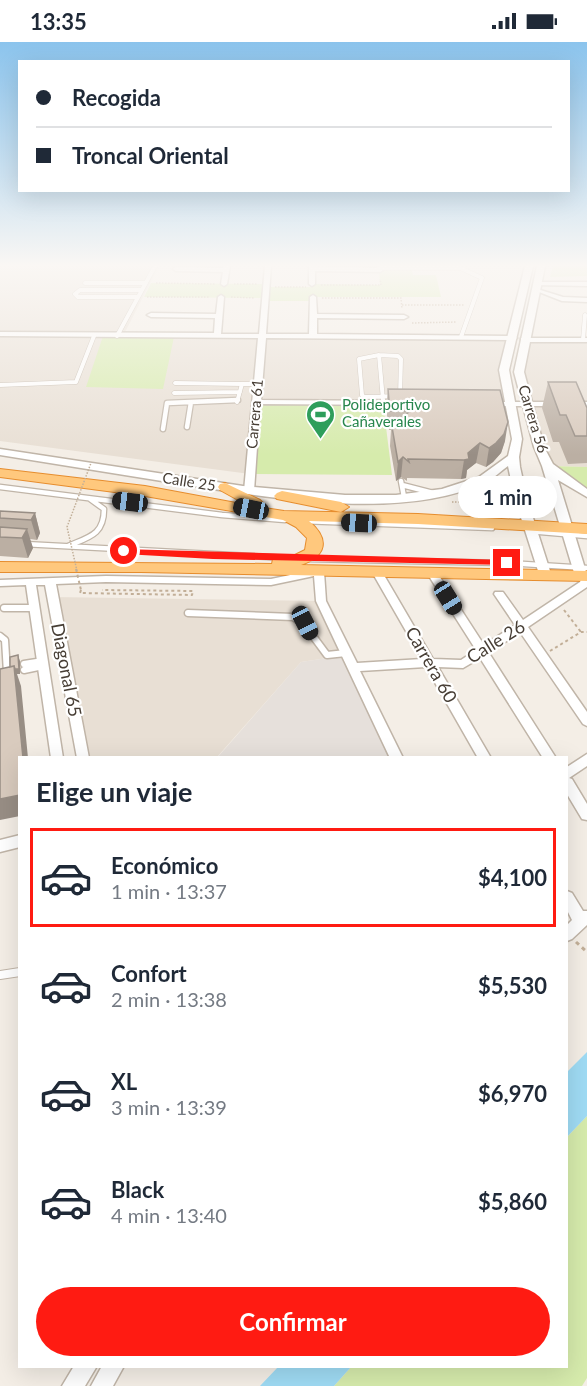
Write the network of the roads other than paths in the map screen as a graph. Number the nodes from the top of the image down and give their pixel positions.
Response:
1 (121, 329) edge
2 (218, 329) edge
3 (263, 329) edge
4 (313, 329) edge
5 (464, 329) edge
6 (515, 329) edge
7 (527, 329) edge
8 (0, 334) edge
9 (94, 336) junction
10 (117, 336) junction
11 (217, 336) junction
12 (262, 337) junction
13 (313, 337) junction
14 (461, 337) junction
15 (513, 338) junction
16 (524, 340) junction
17 (585, 340) edge
18 (379, 356) junction
19 (175, 383) dead end
20 (242, 384) junction
21 (258, 384) junction
22 (0, 385) edge
23 (240, 392) junction
24 (174, 393) dead end
25 (383, 400) junction
26 (191, 402) junction
27 (256, 402) junction
28 (416, 404) edge
29 (494, 404) edge
30 (511, 404) junction
31 (526, 404) junction
32 (587, 404) edge
33 (187, 427) dead end
34 (163, 429) dead end
35 (0, 452) edge
36 (513, 458) junction
37 (548, 466) junction
38 (0, 473) edge
39 (0, 487) edge
40 (225, 487) junction
41 (249, 491) junction
42 (587, 494) edge
43 (85, 496) junction
44 (282, 496) junction
45 (291, 518) junction
46 (418, 519) junction
47 (530, 527) junction
48 (587, 529) edge
49 (567, 530) junction
50 (587, 536) edge
51 (12, 543) edge
52 (58, 547) junction
53 (301, 559) junction
54 (0, 567) edge
55 (141, 567) junction
56 (544, 569) junction
57 (319, 572) junction
58 (377, 572) junction
59 (432, 573) junction
60 (584, 573) edge
61 (50, 582) junction
62 (0, 583) edge
63 (31, 583) junction
64 (499, 594) dead end
65 (4, 608) dead end
66 (34, 608) junction
67 (188, 613) dead end
68 (521, 626) junction
69 (0, 636) edge
70 (3, 652) edge
71 (482, 652) junction
72 (346, 653) junction
73 (43, 663) junction
74 (430, 663) junction
75 (24, 667) dead end
76 (353, 667) junction
77 (7, 671) edge
78 (587, 721) edge
79 (57, 756) edge
80 (82, 756) edge
81 (396, 756) edge
82 (484, 756) edge
83 (549, 756) edge
84 (587, 759) edge
85 (568, 773) edge
86 (568, 785) edge
87 (587, 815) edge
88 (18, 842) edge
89 (0, 846) edge
90 (568, 898) edge
91 (584, 919) edge
92 (568, 933) edge
93 (18, 972) edge
94 (0, 975) edge
95 (86, 1368) edge
96 (113, 1368) edge
97 (72, 1386) edge
98 (101, 1386) edge

1 - 10 lane
2 - 11 street
3 - 12 street, Carrera 61
4 - 13 street
5 - 14 lane
6 - 15 street, Carrera 56
7 - 16 street, Carrera 56
8 - 9 street
9 - 10 street
9 - 22 lane
10 - 11 street
11 - 12 street
12 - 13 street
12 - 21 street, Carrera 61
13 - 14 street
14 - 15 street
15 - 30 street, Carrera 56
16 - 17 street
16 - 31 street, Carrera 56
18 - 25 lane
18 - 25 lane
18 - 25 lane
19 - 20 lane
20 - 21 lane
20 - 23 lane
21 - 27 street, Carrera 61
23 - 24 lane
23 - 26 lane
25 - 27 street
25 - 28 street
26 - 33 lane
26 - 34 lane
27 - 41 street, Carrera 61
29 - 30 street
30 - 31 street
30 - 36 street, Carrera 56
31 - 32 street
31 - 37 street, Carrera 56
35 - 40 street, Calle 25
36 - 44 street, Calle 25
36 - 47 street, Carrera 56
37 - 42 street, Carrera 56
37 - 49 street, Carrera 56
38 - 45 highway
39 - 43 lane
40 - 41 street, Calle 25
40 - 45 highway
41 - 44 street, Calle 25
43 - 45 lane
43 - 52 lane
44 - 46 highway
45 - 46 highway
45 - 47 lane
45 - 53 highway
46 - 47 highway
47 - 49 highway
47 - 56 street, Carrera 56
48 - 49 highway
49 - 50 lane
49 - 60 street, Carrera 56
51 - 52 lane
52 - 53 lane
53 - 55 highway
53 - 56 lane
54 - 55 highway
55 - 57 highway
56 - 59 highway
56 - 60 highway
57 - 58 highway
57 - 61 street
57 - 72 street
58 - 59 highway
58 - 74 street, Carrera 60
59 - 71 street
60 - 68 street, Calle 26
61 - 63 street
61 - 80 street, Diagonal 65
62 - 63 street
63 - 66 street, Diagonal 65
64 - 68 street
65 - 66 lane
66 - 73 street, Diagonal 65
67 - 72 lane
68 - 71 street, Calle 26
68 - 78 street
69 - 70 lane
70 - 77 lane
71 - 74 street, Calle 26
71 - 83 street
72 - 76 street
73 - 75 lane
73 - 79 street, Diagonal 65
74 - 76 street, Calle 26
74 - 82 street, Carrera 60
76 - 81 street
84 - 85 street
86 - 87 street
88 - 89 street
90 - 91 street
91 - 92 street
93 - 94 lane
95 - 97 street
96 - 98 street

